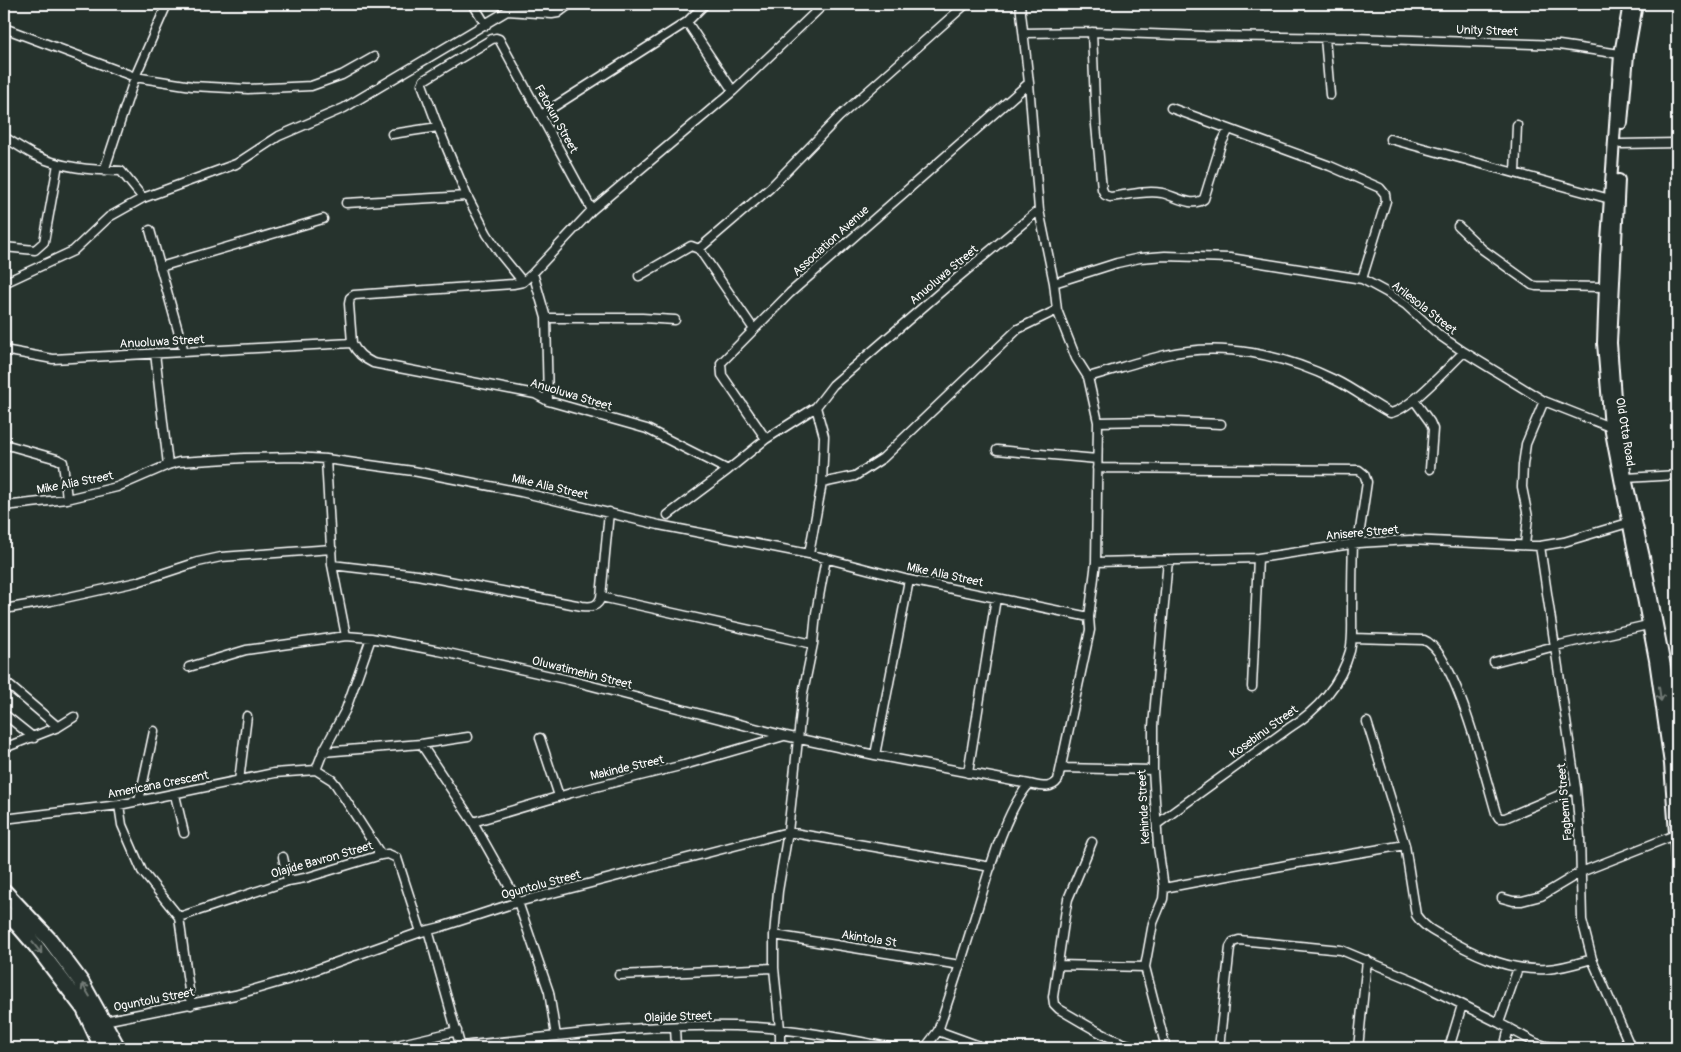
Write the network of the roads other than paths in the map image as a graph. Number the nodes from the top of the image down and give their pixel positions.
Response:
1 (167, 4) edge
2 (473, 4) edge
3 (570, 4) edge
4 (705, 4) edge
5 (824, 4) edge
6 (966, 4) edge
7 (1020, 4) edge
8 (1629, 4) edge
9 (1637, 4) edge
10 (687, 22) junction
11 (486, 25) junction
12 (4, 28) edge
13 (1092, 32) junction
14 (1024, 33) junction
15 (1325, 38) junction
16 (1620, 54) junction
17 (374, 57) dead end
18 (134, 76) junction
19 (1029, 82) junction
20 (733, 91) junction
21 (1330, 95) dead end
22 (1170, 108) dead end
23 (541, 115) junction
24 (1516, 124) dead end
25 (438, 126) junction
26 (1229, 129) junction
27 (392, 134) dead end
28 (4, 137) edge
29 (1390, 139) dead end
30 (1677, 143) edge
31 (1621, 144) junction
32 (58, 164) junction
33 (104, 171) junction
34 (1515, 173) junction
35 (467, 196) junction
36 (142, 198) junction
37 (1610, 199) junction
38 (346, 203) dead end
39 (592, 210) junction
40 (1039, 210) junction
41 (323, 219) dead end
42 (1458, 226) dead end
43 (150, 230) dead end
44 (4, 247) edge
45 (699, 249) junction
46 (160, 267) junction
47 (533, 273) junction
48 (639, 276) dead end
49 (1362, 279) junction
50 (523, 282) junction
51 (4, 283) edge
52 (1054, 283) junction
53 (1605, 287) junction
54 (1057, 310) junction
55 (546, 318) junction
56 (675, 320) dead end
57 (753, 328) junction
58 (352, 343) junction
59 (4, 350) edge
60 (184, 352) junction
61 (1464, 352) junction
62 (155, 353) junction
63 (1088, 377) junction
64 (548, 400) junction
65 (1414, 400) junction
66 (1544, 401) junction
67 (816, 406) junction
68 (1098, 422) junction
69 (1221, 424) dead end
70 (1610, 427) junction
71 (766, 439) junction
72 (4, 444) edge
73 (997, 450) dead end
74 (326, 459) junction
75 (1097, 459) junction
76 (168, 464) junction
77 (1097, 468) junction
78 (1430, 469) dead end
79 (728, 470) junction
80 (1677, 475) edge
81 (1626, 478) junction
82 (822, 484) junction
83 (67, 499) junction
84 (4, 506) edge
85 (609, 512) junction
86 (668, 515) dead end
87 (1628, 523) junction
88 (1355, 543) junction
89 (1525, 545) junction
90 (1540, 546) junction
91 (332, 549) junction
92 (809, 554) junction
93 (826, 558) junction
94 (1258, 558) junction
95 (1168, 560) junction
96 (1096, 562) junction
97 (332, 565) junction
98 (909, 580) junction
99 (602, 597) junction
100 (996, 598) junction
101 (4, 609) edge
102 (1089, 617) junction
103 (1648, 625) junction
104 (346, 636) junction
105 (371, 638) junction
106 (1352, 638) junction
107 (813, 644) junction
108 (1555, 646) junction
109 (1659, 659) junction
110 (1494, 662) dead end
111 (189, 667) dead end
112 (4, 680) edge
113 (1252, 688) dead end
114 (4, 714) edge
115 (247, 716) dead end
116 (74, 717) dead end
117 (1367, 722) dead end
118 (58, 727) junction
119 (154, 731) dead end
120 (786, 736) junction
121 (468, 737) dead end
122 (34, 738) junction
123 (540, 738) dead end
124 (799, 738) junction
125 (421, 744) junction
126 (4, 748) edge
127 (323, 752) junction
128 (1677, 753) edge
129 (875, 755) junction
130 (1061, 768) junction
131 (316, 770) junction
132 (1153, 770) junction
133 (968, 773) junction
134 (239, 781) junction
135 (1029, 784) junction
136 (1576, 788) junction
137 (176, 795) junction
138 (559, 796) junction
139 (139, 801) junction
140 (119, 806) junction
141 (4, 819) edge
142 (473, 822) junction
143 (1157, 824) junction
144 (788, 832) junction
145 (184, 833) dead end
146 (1675, 834) junction
147 (1092, 842) dead end
148 (1405, 845) junction
149 (381, 855) junction
150 (283, 857) dead end
151 (1677, 861) edge
152 (991, 867) junction
153 (1581, 872) junction
154 (288, 881) junction
155 (1164, 888) junction
156 (4, 891) edge
157 (1502, 898) dead end
158 (518, 902) junction
159 (4, 912) edge
160 (179, 917) junction
161 (424, 931) junction
162 (774, 935) junction
163 (1592, 959) junction
164 (1367, 960) junction
165 (960, 965) junction
166 (1058, 965) junction
167 (1145, 967) junction
168 (774, 968) junction
169 (1518, 968) junction
170 (619, 975) dead end
171 (191, 1004) junction
172 (1462, 1005) junction
173 (104, 1021) junction
174 (1499, 1023) junction
175 (675, 1026) junction
176 (1508, 1028) junction
177 (780, 1029) junction
178 (457, 1031) junction
179 (938, 1031) junction
180 (556, 1036) junction
181 (461, 1047) edge
182 (1166, 1047) edge
183 (102, 1048) edge
184 (118, 1048) edge
185 (384, 1048) edge
186 (676, 1048) edge
187 (780, 1048) edge
188 (896, 1048) edge
189 (925, 1048) edge
190 (985, 1048) edge
191 (1219, 1048) edge
192 (1358, 1048) edge
193 (1449, 1048) edge
194 (1504, 1048) edge
195 (1567, 1048) edge
196 (1631, 1048) edge

1 - 18 street
2 - 11 street
3 - 11 street
4 - 10 street
5 - 20 street
6 - 45 street
7 - 14 street
8 - 16 street, Old Otta Road
9 - 31 street, Old Otta Road
10 - 20 street
10 - 23 street
11 - 36 street
12 - 18 street
13 - 14 street, Unity Street
13 - 15 street, Unity Street
13 - 26 street
14 - 19 street
15 - 16 street, Unity Street
15 - 21 street
16 - 37 street, Old Otta Road
17 - 18 street
18 - 33 street
19 - 40 street
19 - 57 street, Association Avenue
20 - 39 street
22 - 26 street
23 - 25 street, Fatokun Street
23 - 39 street, Fatokun Street
24 - 34 street
25 - 27 street
25 - 35 street
26 - 49 street
28 - 32 street
29 - 34 street
30 - 31 street
31 - 81 street, Old Otta Road
32 - 33 street
32 - 44 street
33 - 36 street
34 - 37 street
35 - 38 street
35 - 50 street
36 - 51 street
37 - 53 street, Old Otta Road
39 - 47 street
40 - 52 street
40 - 67 street, Anuoluwa Street
41 - 46 street
42 - 53 street
43 - 46 street
45 - 48 street
45 - 57 street
46 - 60 street
47 - 50 street
47 - 55 street
49 - 52 street, Arilesola Street
49 - 61 street, Arilesola Street
50 - 58 street
52 - 54 street
53 - 70 street, Old Otta Road
54 - 63 street
54 - 82 street
55 - 56 street
55 - 64 street
57 - 71 street, Association Avenue
58 - 60 street, Anuoluwa Street
58 - 64 street, Anuoluwa Street
59 - 62 street, Anuoluwa Street
60 - 62 street, Anuoluwa Street
61 - 65 street
61 - 66 street, Arilesola Street
62 - 76 street
63 - 65 street
63 - 68 street
64 - 79 street, Anuoluwa Street
65 - 78 street
66 - 70 street, Arilesola Street
66 - 89 street
67 - 71 street, Anuoluwa Street
67 - 82 street
68 - 69 street
68 - 75 street
70 - 87 street, Old Otta Road
71 - 79 street, Anuoluwa Street
72 - 83 street
73 - 75 street
74 - 76 street, Mike Alia Street
74 - 85 street, Mike Alia Street
74 - 91 street
75 - 77 street
76 - 83 street, Mike Alia Street
77 - 88 street, Kosebinu Street
77 - 96 street
79 - 86 street
80 - 81 street
81 - 109 street, Old Otta Road
82 - 92 street
83 - 84 street, Mike Alia Street
85 - 92 street, Mike Alia Street
85 - 99 street
87 - 90 street, Anisere Street
87 - 103 street, Old Otta Road
88 - 89 street, Anisere Street
88 - 94 street, Anisere Street
88 - 106 street, Kosebinu Street
89 - 90 street, Anisere Street
90 - 108 street, Fagbemi Street
91 - 97 street
91 - 101 street
92 - 93 street, Mike Alia Street
93 - 98 street, Mike Alia Street
93 - 107 street
94 - 95 street, Anisere Street
94 - 113 street
95 - 96 street, Anisere Street
95 - 132 street, Kehinde Street
96 - 102 street
97 - 99 street
97 - 104 street
98 - 100 street, Mike Alia Street
98 - 129 street
99 - 107 street
100 - 102 street, Mike Alia Street
100 - 133 street
102 - 130 street
103 - 108 street
103 - 109 street, Old Otta Road
104 - 105 street, Oluwatimehin Street
104 - 111 street, Oluwatimehin Street
105 - 120 street, Oluwatimehin Street
105 - 127 street
106 - 136 street
106 - 143 street, Kosebinu Street
107 - 124 street
108 - 110 street
108 - 136 street, Fagbemi Street
109 - 128 street, Old Otta Road
109 -> 146 street, Old Otta Road
112 - 118 street
114 - 122 street
115 - 134 street
116 - 118 street
117 - 148 street
118 - 122 street
119 - 139 street
120 - 124 street, Oluwatimehin Street
120 - 138 street, Makinde Street
121 - 125 street
122 - 126 street
123 - 138 street
124 - 129 street, Oluwatimehin Street
124 - 144 street
125 - 127 street
125 - 142 street
127 - 131 street
129 - 133 street, Oluwatimehin Street
130 - 132 street
130 - 135 street, Oluwatimehin Street
131 - 134 street, Americana Crescent
131 - 149 street
132 - 143 street, Kehinde Street
133 - 135 street, Oluwatimehin Street
134 - 137 street, Americana Crescent
135 - 152 street
136 - 153 street, Fagbemi Street
137 - 139 street, Americana Crescent
137 - 145 street
138 - 142 street, Makinde Street
139 - 140 street, Americana Crescent
140 - 141 street, Americana Crescent
140 - 160 street
142 - 158 street
143 - 155 street, Kehinde Street
144 - 152 street, Oguntolu Street
144 - 158 street, Oguntolu Street
144 - 162 street
146 - 151 street, Old Otta Road
146 - 153 street
147 - 166 street
148 - 155 street
148 - 169 street
149 - 154 street, Olajide Bavron Street
149 - 161 street, Olajide Bavron Street
150 - 154 street
152 - 165 street
153 - 157 street
153 - 163 street, Fagbemi Street
154 - 160 street, Olajide Bavron Street
155 - 167 street, Kehinde Street
173 -> 156 highway
158 - 161 street, Oguntolu Street
158 - 180 street
159 -> 183 highway
160 - 171 street
161 - 171 street, Oguntolu Street
161 - 178 street
162 - 165 street, Akintola St
162 - 168 street
163 - 169 street
163 - 196 street, Fagbemi Street
164 - 172 street
164 - 191 street
164 - 192 street
165 - 179 street
166 - 167 street
166 - 182 street
167 - 182 street, Kehinde Street
168 - 170 street
168 - 177 street
169 - 174 street
171 - 173 street, Oguntolu Street
172 - 174 street
172 - 193 street
173 - 184 highway
174 - 176 street
175 - 177 street, Olajide Street
175 - 180 street, Olajide Street
175 - 186 street
176 - 194 street
176 - 195 street
177 - 187 street
177 - 188 street, Olajide Street
178 - 181 street
178 - 185 street
179 - 189 street
179 - 190 street
180 - 181 street, Olajide Street

